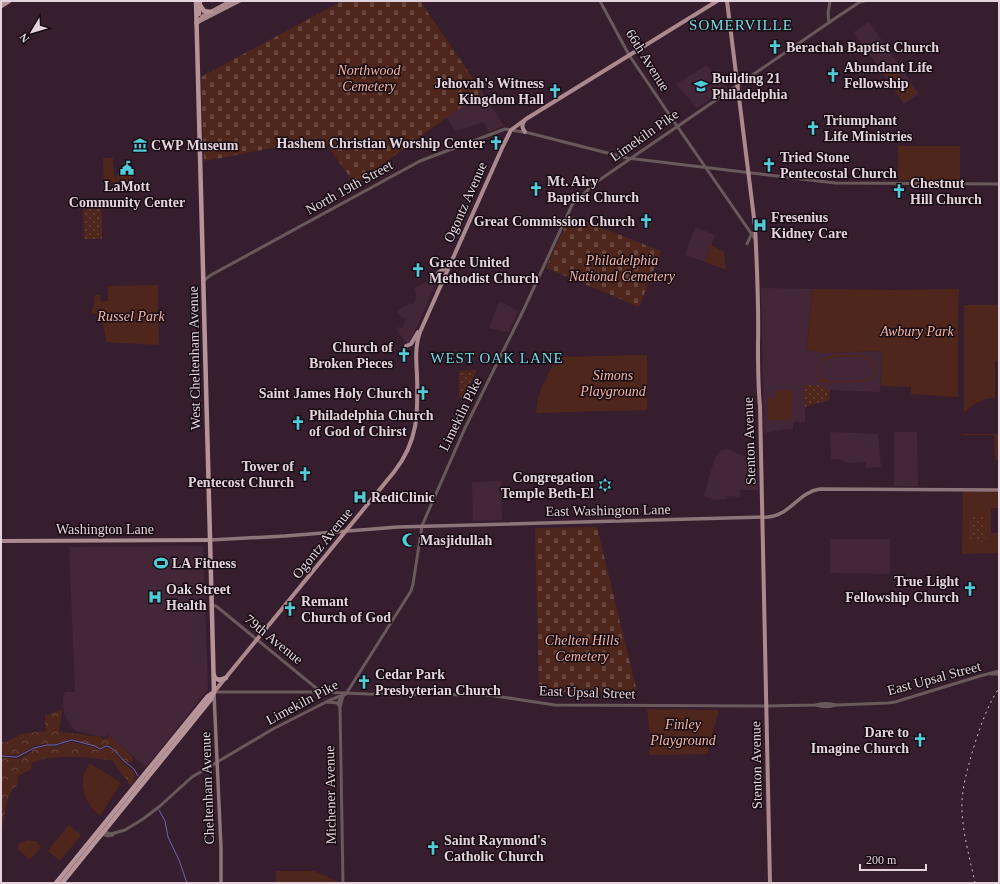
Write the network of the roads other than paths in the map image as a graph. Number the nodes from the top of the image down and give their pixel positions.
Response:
1 (9, 1) edge
2 (231, 1) edge
3 (239, 1) edge
4 (600, 1) edge
5 (717, 1) edge
6 (727, 1) edge
7 (830, 1) edge
8 (864, 1) edge
9 (199, 2) edge
10 (1, 6) edge
11 (211, 12) junction
12 (196, 23) junction
13 (829, 23) junction
14 (629, 55) junction
15 (738, 85) junction
16 (525, 119) junction
17 (677, 126) junction
18 (511, 130) junction
19 (525, 132) junction
20 (631, 158) junction
21 (706, 167) junction
22 (748, 172) junction
23 (999, 184) edge
24 (754, 223) junction
25 (748, 228) junction
26 (752, 233) junction
27 (756, 239) junction
28 (748, 244) dead end
29 (449, 266) junction
30 (438, 273) dead end
31 (203, 280) junction
32 (421, 329) junction
33 (406, 346) dead end
34 (999, 490) edge
35 (762, 518) junction
36 (422, 526) junction
37 (346, 531) junction
38 (210, 540) junction
39 (1, 541) edge
40 (212, 605) junction
41 (257, 640) junction
42 (999, 671) edge
43 (214, 674) junction
44 (991, 674) junction
45 (999, 674) edge
46 (226, 678) junction
47 (214, 692) junction
48 (321, 692) junction
49 (345, 695) junction
50 (327, 702) junction
51 (338, 703) junction
52 (766, 706) junction
53 (340, 707) junction
54 (218, 763) junction
55 (101, 832) junction
56 (56, 883) edge
57 (62, 883) edge
58 (221, 883) edge
59 (343, 883) edge
60 (770, 883) edge

1 - 10 highway
2 - 11 main road
3 - 12 main road
4 - 14 street, 66th Avenue
5 - 14 main road, Ogontz Avenue
6 - 15 main road, Stenton Avenue
7 - 13 street
8 - 13 street, Limekiln Pike
9 - 11 highway
9 - 12 highway
9 - 12 highway
11 - 12 main road
12 - 31 highway, West Cheltenham Avenue
13 - 15 street, Limekiln Pike
14 - 16 main road, Ogontz Avenue
14 - 17 street, 66th Avenue
15 - 17 street, Limekiln Pike
15 - 22 main road, Stenton Avenue
16 - 18 main road, Ogontz Avenue
16 - 19 main road
17 - 20 street, Limekiln Pike
17 - 21 street, 66th Avenue
18 - 19 street, North 19th Street
18 - 29 main road, Ogontz Avenue
18 - 31 street, North 19th Street
19 - 20 street, North 19th Street
20 - 21 street, North 19th Street
20 - 36 street, Limekiln Pike
21 - 22 street, North 19th Street
21 - 25 street, 66th Avenue
22 - 23 street, North 19th Street
22 - 24 main road, Stenton Avenue
24 - 25 street
24 - 27 main road, Stenton Avenue
25 - 26 street, 66th Avenue
26 - 27 street, 66th Avenue
26 - 28 street
27 - 35 main road, Stenton Avenue
29 - 30 main road
29 - 32 main road, Ogontz Avenue
31 - 38 highway, West Cheltenham Avenue
32 - 33 main road
32 - 37 main road, Ogontz Avenue
34 - 35 main road, East Washington Lane
35 - 36 main road, East Washington Lane
35 - 52 main road, Stenton Avenue
36 - 37 main road, East Washington Lane
36 - 49 street, Limekiln Pike
37 - 38 main road, East Washington Lane
37 - 41 main road, Ogontz Avenue
38 - 39 main road, Washington Lane
38 - 40 highway, West Cheltenham Avenue
40 - 41 street, 79th Avenue
40 - 43 highway, West Cheltenham Avenue
41 - 46 main road, Ogontz Avenue
41 - 48 street, 79th Avenue
42 - 44 street, East Upsal Street
43 - 46 highway
43 - 47 highway, West Cheltenham Avenue
44 - 45 street, East Upsal Street
44 - 52 street, East Upsal Street
46 - 47 main road, Ogontz Avenue
47 - 48 street, East Upsal Street
47 - 54 main road, Cheltenham Avenue
47 - 55 highway, Ogontz Avenue
48 - 49 street, East Upsal Street
49 - 50 street, Limekiln Pike
49 - 51 street
49 - 52 street, East Upsal Street
49 - 53 street, Michener Avenue
50 - 51 street
50 - 54 street, Limekiln Pike
51 - 53 street, Michener Avenue
52 - 60 main road, Stenton Avenue
53 - 59 street, Michener Avenue
54 - 55 street, Limekiln Pike
54 - 58 main road, Cheltenham Avenue
55 - 56 highway
55 - 57 highway

